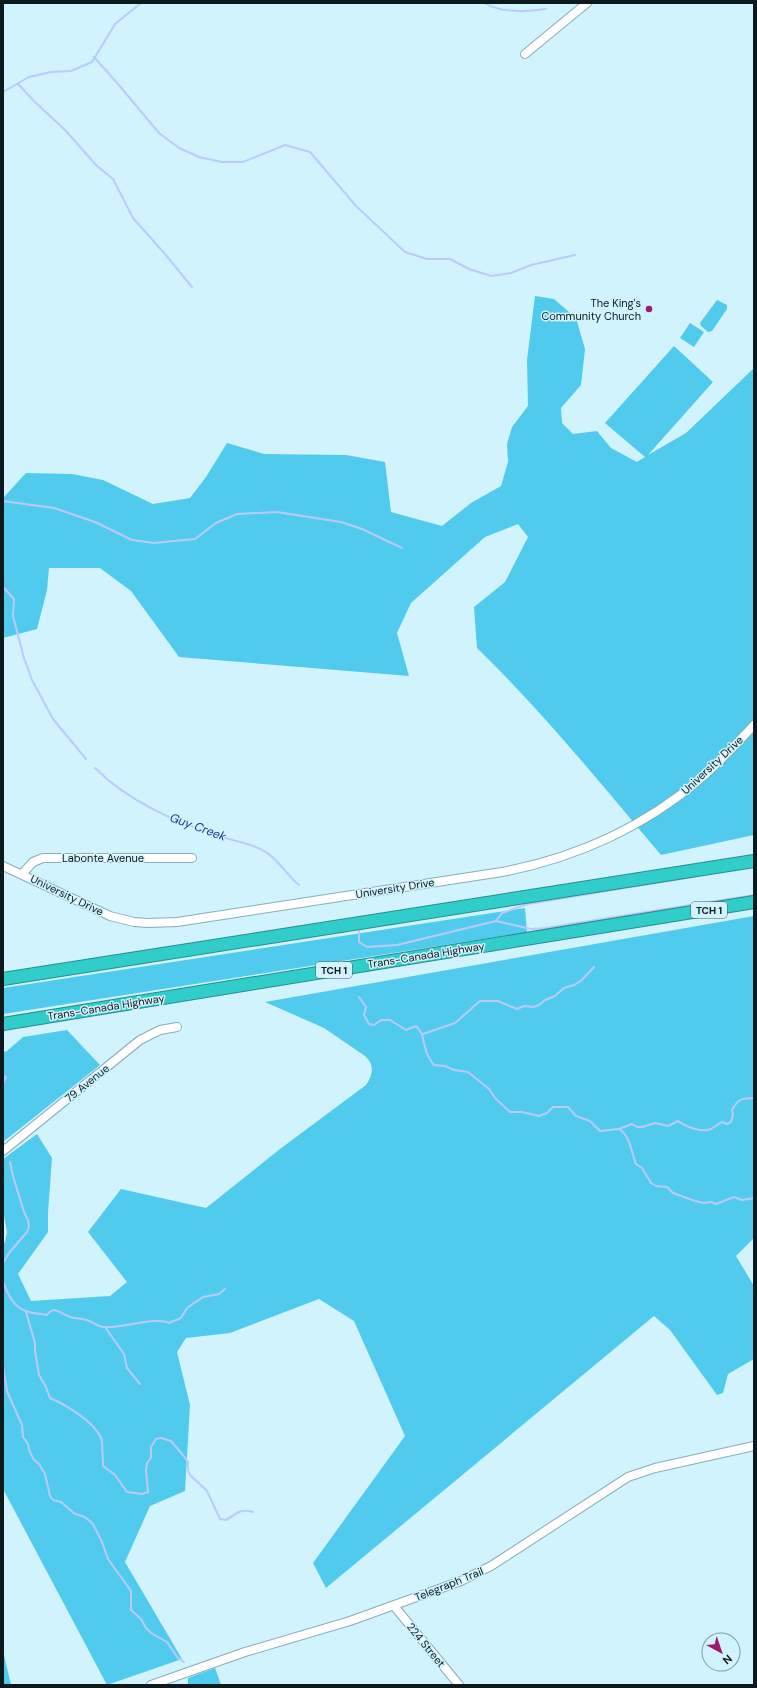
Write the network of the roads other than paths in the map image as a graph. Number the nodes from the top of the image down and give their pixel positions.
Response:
1 (587, 3) edge
2 (525, 54) dead end
3 (754, 725) edge
4 (192, 858) dead end
5 (754, 861) edge
6 (3, 866) edge
7 (22, 874) junction
8 (754, 902) edge
9 (3, 980) edge
10 (3, 1024) edge
11 (177, 1027) dead end
12 (3, 1151) edge
13 (754, 1446) edge
14 (394, 1606) junction
15 (151, 1685) edge
16 (459, 1685) edge

1 - 2 street
3 - 7 street, University Drive
4 - 7 street, Labonte Avenue
5 - 9 highway
6 - 7 street, University Drive
8 - 10 highway, Trans-Canada Highway / TCH 1
11 - 12 street, 79 Avenue
13 - 14 street, Telegraph Trail
14 - 15 street, Telegraph Trail
14 - 16 street, 224 Street

